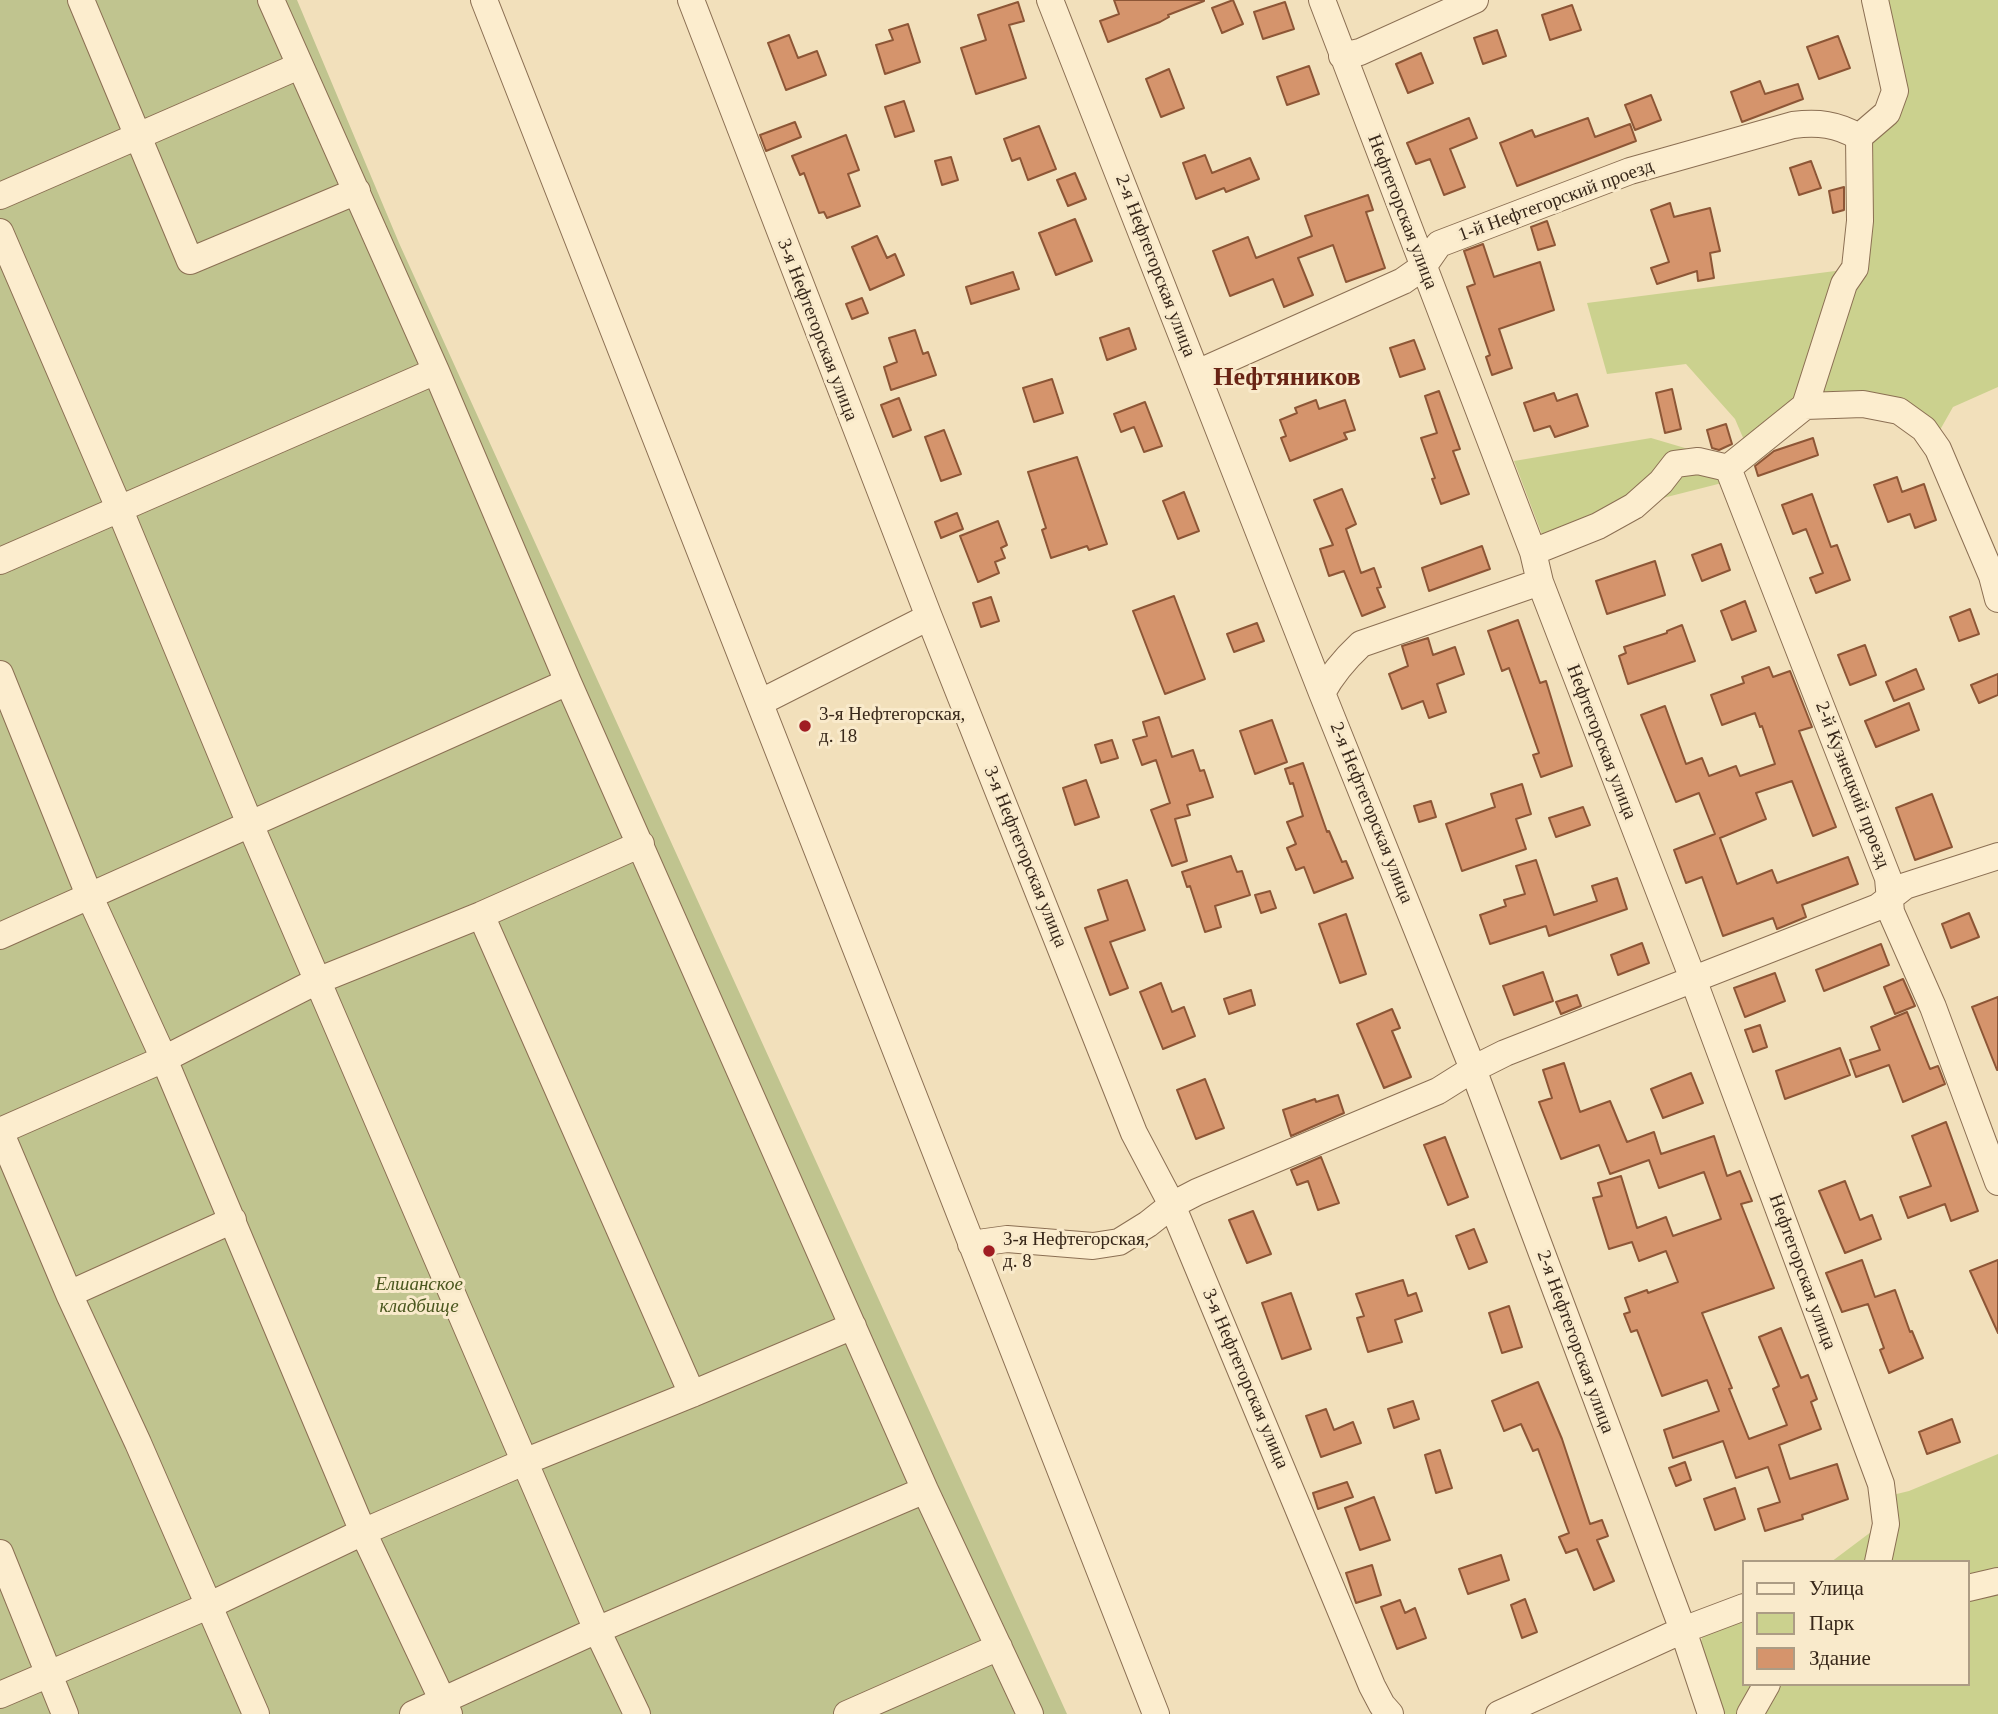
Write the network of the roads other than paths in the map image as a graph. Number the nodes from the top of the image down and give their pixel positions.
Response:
1 (81, 0) edge
2 (271, 0) edge
3 (484, 0) edge
4 (691, 0) edge
5 (1050, 0) edge
6 (1322, 0) edge
7 (1475, 0) edge
8 (1875, 0) edge
9 (1342, 56) junction
10 (299, 66) junction
11 (139, 135) junction
12 (1859, 137) junction
13 (357, 191) junction
14 (0, 196) edge
15 (0, 232) edge
16 (1423, 267) junction
17 (436, 371) junction
18 (1197, 373) junction
19 (1805, 406) junction
20 (1728, 468) junction
21 (119, 508) junction
22 (1533, 552) junction
23 (0, 561) edge
24 (1540, 582) junction
25 (1998, 599) edge
26 (929, 617) junction
27 (0, 674) edge
28 (568, 682) junction
29 (1322, 693) junction
30 (761, 702) junction
31 (250, 824) junction
32 (640, 844) junction
33 (1998, 856) edge
34 (89, 895) junction
35 (1891, 898) junction
36 (481, 915) junction
37 (0, 936) edge
38 (1693, 979) junction
39 (317, 981) junction
40 (164, 1059) junction
41 (1473, 1069) junction
42 (0, 1131) edge
43 (1998, 1182) edge
44 (1172, 1205) junction
45 (233, 1220) junction
46 (971, 1244) junction
47 (69, 1294) junction
48 (853, 1326) junction
49 (692, 1394) junction
50 (524, 1462) junction
51 (925, 1490) junction
52 (363, 1532) junction
53 (0, 1553) edge
54 (1878, 1560) edge
55 (1998, 1581) edge
56 (1970, 1588) edge
57 (208, 1606) junction
58 (1742, 1608) edge
59 (597, 1630) junction
60 (1683, 1630) junction
61 (999, 1647) junction
62 (48, 1675) junction
63 (1766, 1686) edge
64 (0, 1695) edge
65 (446, 1707) edge
66 (1386, 1709) edge
67 (65, 1714) edge
68 (256, 1714) edge
69 (413, 1714) edge
70 (637, 1714) edge
71 (847, 1714) edge
72 (1030, 1714) edge
73 (1156, 1714) edge
74 (1499, 1714) edge
75 (1711, 1714) edge
76 (1750, 1714) edge

1 - 11 street
2 - 10 street
3 - 30 street
4 - 26 street, 3-я Нефтегорская улица
5 - 18 street, 2-я Нефтегорская улица
6 - 9 street, Нефтегорская улица
7 - 9 street
8 - 12 street
9 - 16 street, Нефтегорская улица
10 - 11 street
10 - 13 street
11 - 13 street
11 - 14 street
12 - 16 street, 1-й Нефтегорский проезд
12 - 19 street
13 - 17 street
15 - 21 street
16 - 18 street, 1-й Нефтегорский проезд
16 - 22 street, Нефтегорская улица
17 - 21 street
17 - 28 street
18 - 29 street, 2-я Нефтегорская улица
19 - 20 street
19 - 25 street
20 - 22 street
20 - 35 street, 2-й Кузнецкий проезд
21 - 23 street
21 - 31 street
22 - 24 street, Нефтегорская улица
24 - 29 street
24 - 38 street, Нефтегорская улица
26 - 30 street
26 - 44 street, 3-я Нефтегорская улица
27 - 34 street
28 - 31 street
28 - 32 street
29 - 41 street, 2-я Нефтегорская улица
30 - 46 street
31 - 34 street
31 - 39 street
32 - 36 street
32 - 48 street
33 - 35 street
34 - 37 street
34 - 40 street
35 - 38 street
35 - 43 street, 2-й Кузнецкий проезд
36 - 39 street
36 - 49 street
38 - 41 street
38 - 54 street, Нефтегорская улица
39 - 40 street
39 - 50 street
40 - 42 street
40 - 45 street
41 - 44 street
41 - 60 street, 2-я Нефтегорская улица
42 - 47 street
44 - 46 street
44 - 66 street, 3-я Нефтегорская улица
45 - 47 street
45 - 52 street
46 - 73 street
47 - 57 street
48 - 49 street
48 - 51 street
49 - 50 street
50 - 52 street
50 - 59 street
51 - 59 street
51 - 61 street
52 - 57 street
52 - 65 street
53 - 62 street
55 - 56 street
57 - 62 street
57 - 68 street
58 - 60 street
59 - 65 street
59 - 70 street
60 - 74 street
60 - 75 street, 2-я Нефтегорская улица
61 - 71 street
61 - 72 street
62 - 64 street
62 - 67 street
63 - 76 street
65 - 69 street

